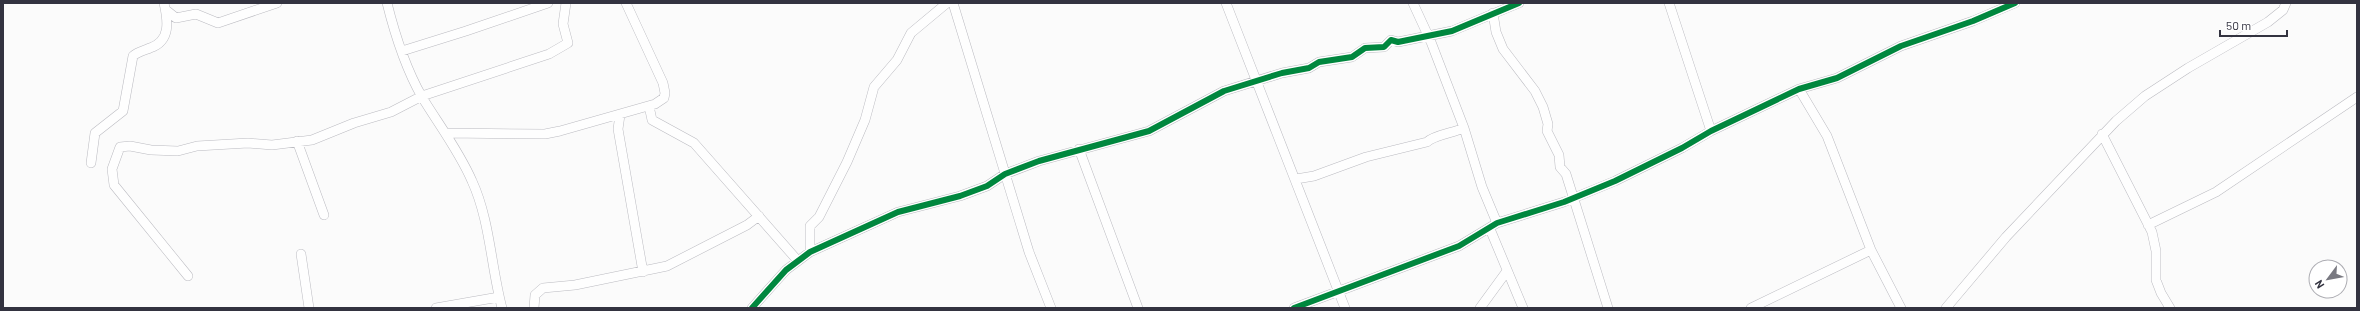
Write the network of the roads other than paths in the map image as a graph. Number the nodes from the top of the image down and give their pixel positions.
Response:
1 (277, 3) edge
2 (387, 3) edge
3 (548, 3) edge
4 (566, 3) edge
5 (626, 3) edge
6 (947, 3) edge
7 (953, 3) edge
8 (1226, 3) edge
9 (1413, 3) edge
10 (1519, 3) edge
11 (1669, 3) edge
12 (2015, 3) edge
13 (2286, 3) edge
14 (165, 7) edge
15 (1493, 13) junction
16 (1426, 35) junction
17 (402, 51) junction
18 (1257, 81) junction
19 (1799, 88) junction
20 (422, 96) junction
21 (2357, 97) edge
22 (649, 106) junction
23 (620, 115) junction
24 (1464, 128) junction
25 (1710, 131) junction
26 (446, 133) junction
27 (2102, 134) junction
28 (297, 141) junction
29 (1079, 149) junction
30 (91, 163) dead end
31 (1005, 174) junction
32 (1296, 179) junction
33 (1572, 199) junction
34 (324, 215) dead end
35 (759, 216) junction
36 (2148, 225) junction
37 (1494, 226) junction
38 (1871, 250) junction
39 (810, 252) junction
40 (301, 254) dead end
41 (798, 261) junction
42 (1507, 271) junction
43 (643, 272) junction
44 (188, 276) dead end
45 (1339, 290) junction
46 (499, 297) junction
47 (309, 308) edge
48 (436, 308) edge
49 (502, 308) edge
50 (534, 308) edge
51 (752, 308) edge
52 (1051, 308) edge
53 (1138, 308) edge
54 (1294, 308) edge
55 (1345, 308) edge
56 (1480, 308) edge
57 (1522, 308) edge
58 (1608, 308) edge
59 (1751, 308) edge
60 (1901, 308) edge
61 (1946, 308) edge
62 (2170, 308) edge

1 - 14 street
2 - 17 street
3 - 17 street
4 - 20 street
5 - 22 street
6 - 39 street
7 - 31 street
8 - 18 street
9 - 16 street
10 - 15 street
11 - 25 street
12 - 19 street
13 - 27 street
14 - 30 street
15 - 16 street
15 - 33 street
16 - 18 street
16 - 24 street
17 - 20 street
18 - 29 street
18 - 32 street
19 - 25 street
19 - 38 street
20 - 26 street
20 - 28 street
21 - 36 street
22 - 23 street
22 - 35 street
23 - 26 street
23 - 43 street
24 - 32 street
24 - 37 street
25 - 33 street
26 - 46 street
27 - 36 street
27 - 61 street
28 - 34 street
28 - 44 street
29 - 31 street
29 - 53 street
31 - 39 street
31 - 52 street
32 - 45 street
33 - 37 street
33 - 58 street
35 - 41 street
35 - 43 street
36 - 62 street
37 - 42 street
37 - 45 street
38 - 59 street
38 - 60 street
39 - 41 street
40 - 47 street
41 - 51 street
42 - 56 street
42 - 57 street
43 - 50 street
45 - 54 street
45 - 55 street
46 - 48 street
46 - 49 street

